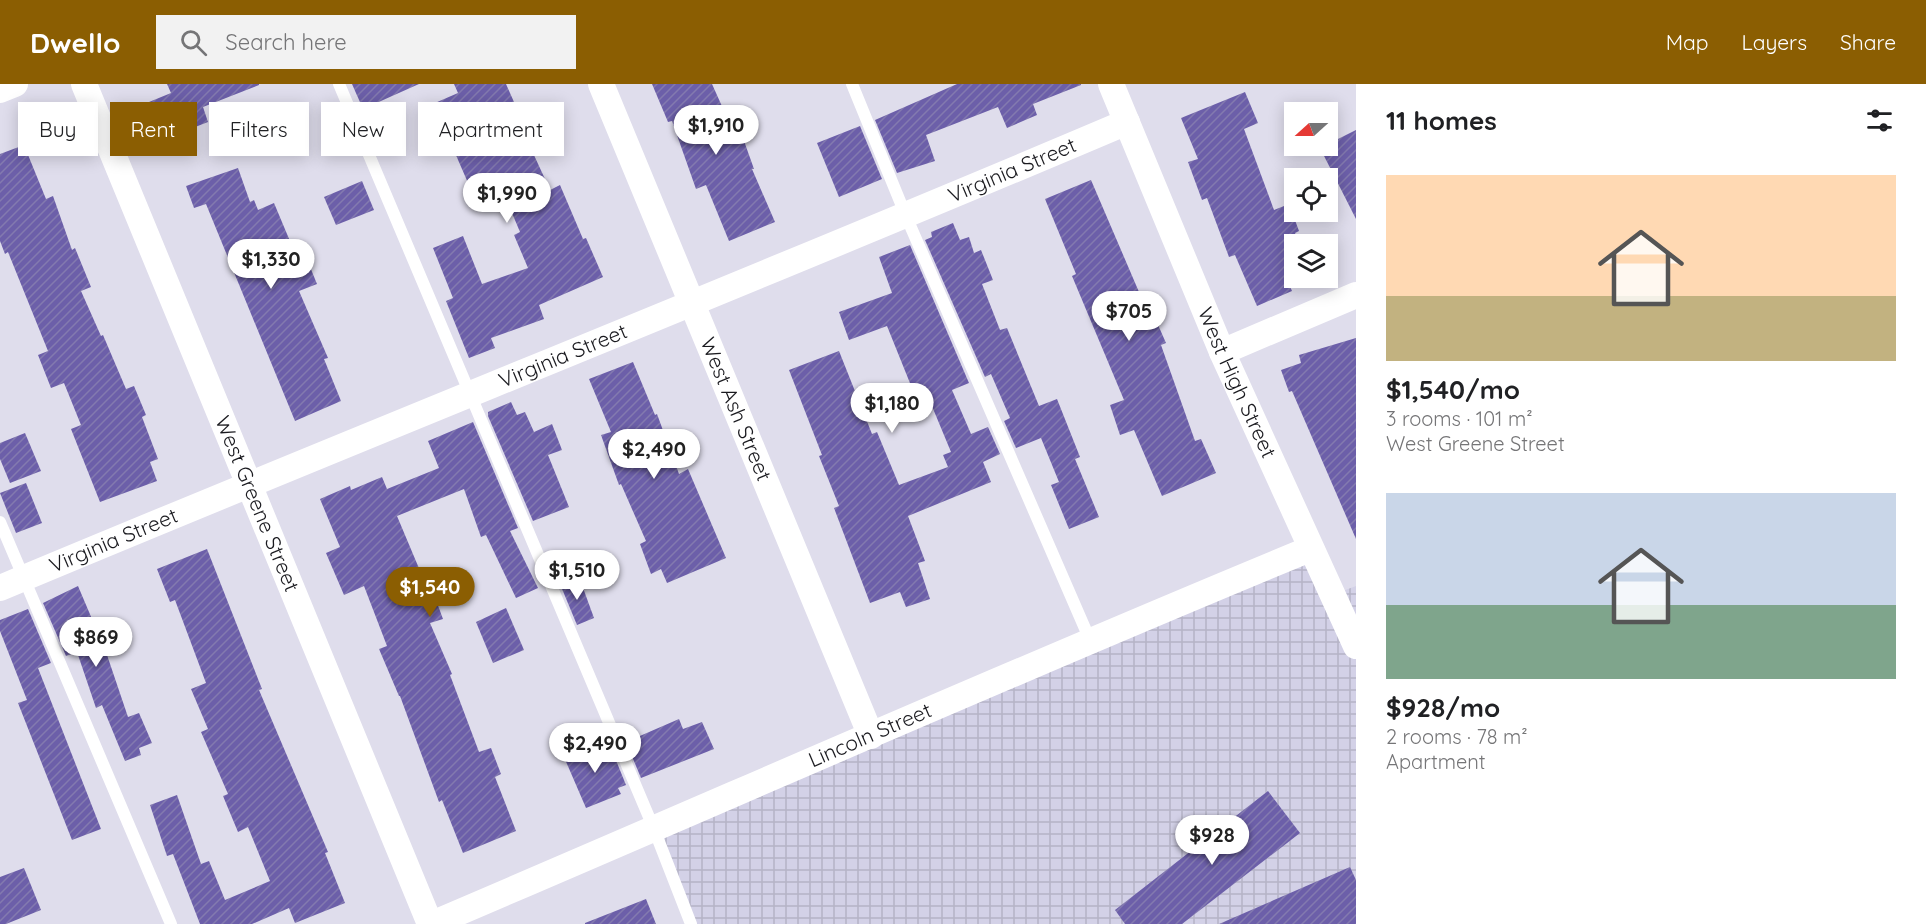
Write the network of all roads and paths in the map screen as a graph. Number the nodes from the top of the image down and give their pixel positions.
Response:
1 (15, 84) edge
2 (84, 84) edge
3 (339, 84) edge
4 (601, 84) edge
5 (852, 84) edge
6 (1111, 84) edge
7 (0, 90) edge
8 (1127, 122) junction
9 (906, 216) junction
10 (1356, 295) edge
11 (692, 302) junction
12 (1222, 352) junction
13 (471, 393) junction
14 (249, 484) junction
15 (0, 522) edge
16 (1310, 549) junction
17 (11, 584) edge
18 (1090, 640) junction
19 (1356, 646) edge
20 (871, 736) junction
21 (654, 829) junction
22 (171, 924) edge
23 (431, 924) edge
24 (691, 924) edge

1 - 7 street
2 - 14 street, West Greene Street
3 - 13 lane
4 - 11 street, West Ash Street
5 - 9 lane
6 - 8 street, West High Street
8 - 9 street, Virginia Street
8 - 12 street, West High Street
9 - 11 street, Virginia Street
9 - 18 lane
10 - 12 street
11 - 13 street, Virginia Street
11 - 20 street, West Ash Street
12 - 16 street, West High Street
13 - 14 street, Virginia Street
13 - 21 lane
14 - 17 street, Virginia Street
14 - 23 street, West Greene Street
15 - 17 lane
16 - 18 street, Lincoln Street
16 - 19 street, West High Street
17 - 22 lane
18 - 20 street, Lincoln Street
20 - 21 street, Lincoln Street
21 - 23 street, Lincoln Street
21 - 24 lane

